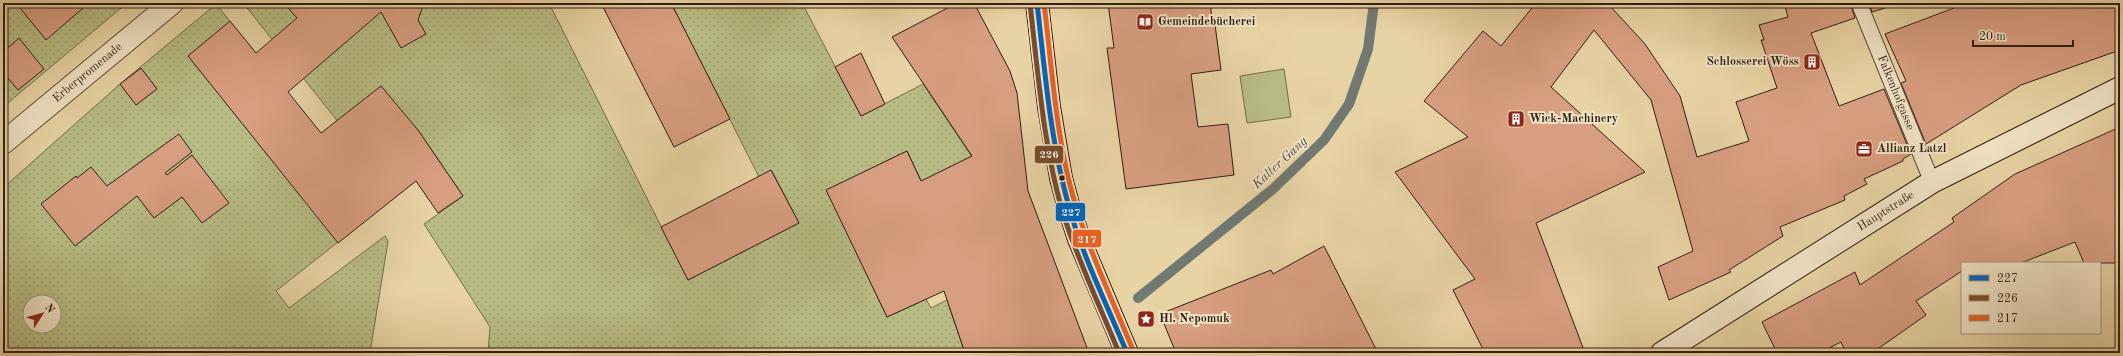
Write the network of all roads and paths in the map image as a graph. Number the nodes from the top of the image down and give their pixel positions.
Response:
1 (172, 3) edge
2 (1037, 3) edge
3 (1859, 3) edge
4 (2120, 88) edge
5 (3, 144) edge
6 (1932, 182) junction
7 (1125, 346) edge
8 (1662, 353) edge

1 - 5 street, Erberpromenade
2 - 7 street
3 - 6 lane, Falkenhofgasse
4 - 6 street, Hauptstraße
6 - 8 street, Hauptstraße

